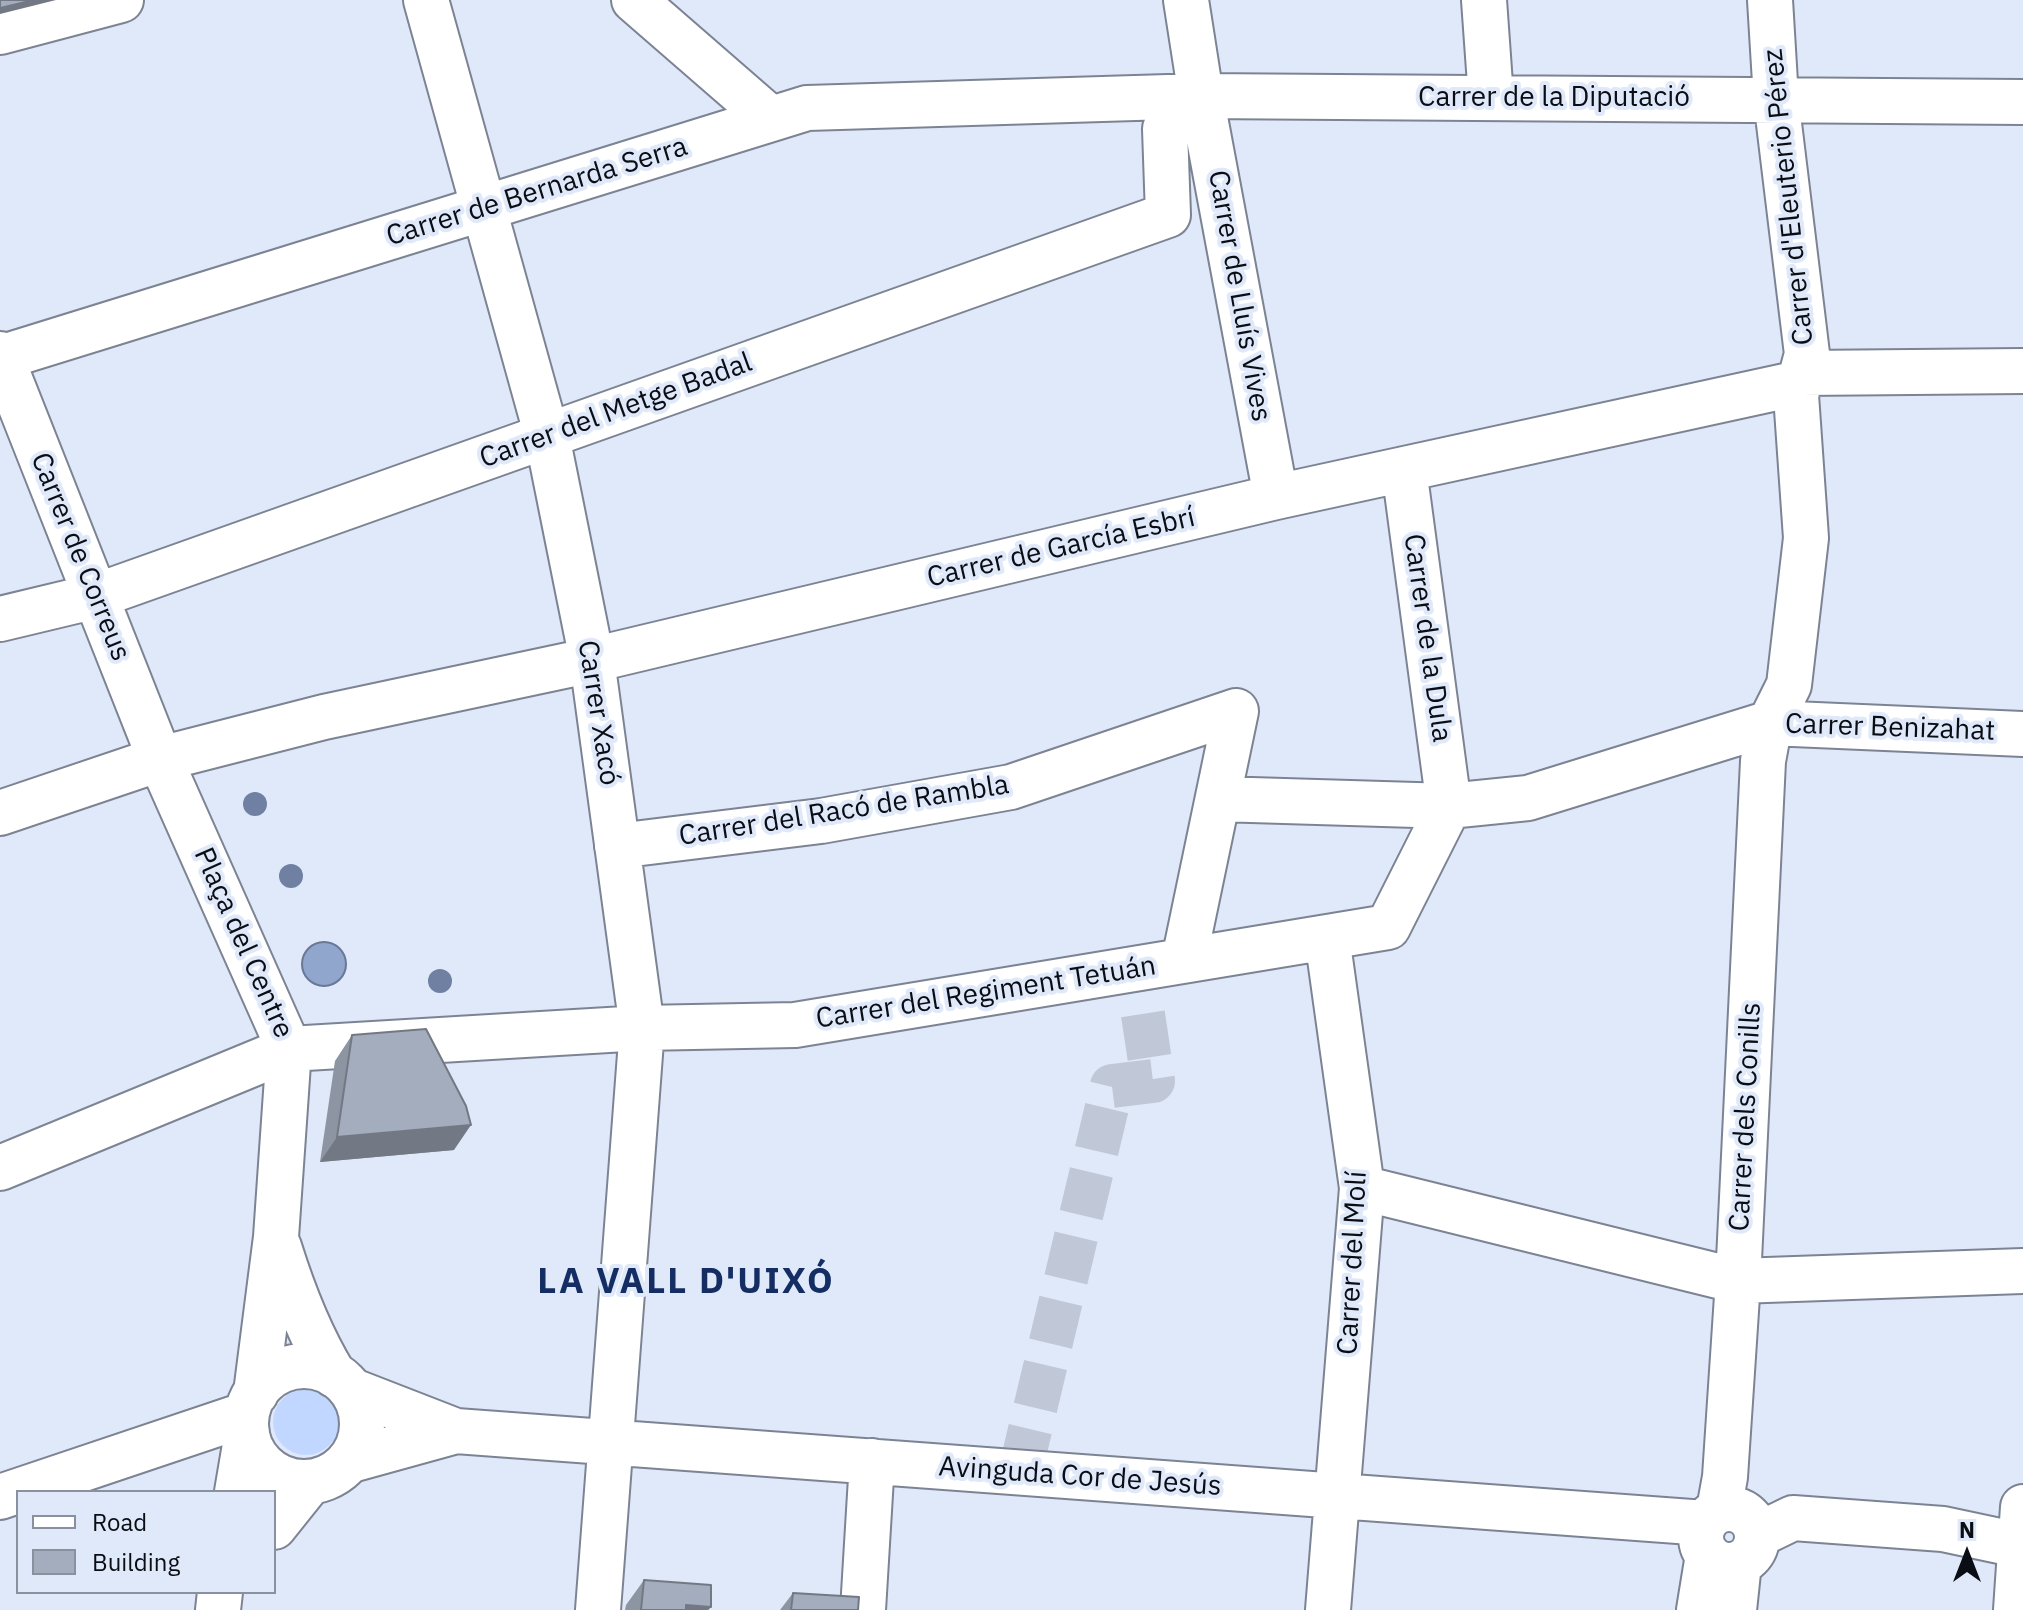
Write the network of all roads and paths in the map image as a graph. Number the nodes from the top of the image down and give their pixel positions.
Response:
1 (121, 0) edge
2 (426, 0) edge
3 (634, 0) edge
4 (1186, 0) edge
5 (1484, 0) edge
6 (1770, 0) edge
7 (0, 32) edge
8 (1201, 96) junction
9 (1491, 98) junction
10 (1086, 99) joint
11 (1776, 99) junction
12 (2023, 102) edge
13 (771, 119) junction
14 (484, 208) junction
15 (0, 357) edge
16 (2023, 371) edge
17 (1801, 378) junction
18 (547, 436) junction
19 (1404, 469) junction
20 (1276, 497) junction
21 (96, 596) junction
22 (0, 619) edge
23 (592, 660) junction
24 (1770, 723) junction
25 (2023, 734) edge
26 (160, 759) junction
27 (1218, 799) junction
28 (1449, 806) junction
29 (0, 813) edge
30 (617, 846) junction
31 (1327, 937) junction
32 (1184, 960) junction
33 (642, 1028) junction
34 (289, 1049) junction
35 (0, 1168) edge
36 (1362, 1188) junction
37 (276, 1237) junction
38 (2023, 1271) edge
39 (1738, 1281) junction
40 (343, 1383) junction
41 (250, 1413) junction
42 (456, 1431) junction
43 (611, 1442) junction
44 (351, 1460) junction
45 (872, 1461) junction
46 (310, 1482) junction
47 (21, 1490) edge
48 (237, 1490) edge
49 (1336, 1496) junction
50 (276, 1524) edge
51 (2022, 1533) edge
52 (1726, 1537) junction
53 (598, 1610) edge
54 (863, 1610) edge
55 (1328, 1610) edge
56 (1699, 1610) edge
57 (1734, 1610) edge
58 (2016, 1610) edge

1 - 7 street
2 - 14 street, Carrer Xacó
3 - 13 street
4 - 8 street, Carrer de Lluís Vives
5 - 9 street
6 - 11 street, Carrer d'Eleuterio Pérez
8 - 9 street, Carrer de la Diputació
8 - 10 street, Carrer de la Diputació
8 - 18 street, Carrer del Metge Badal
8 - 20 street, Carrer de Lluís Vives
9 - 11 street, Carrer de la Diputació
10 - 13 street, Carrer de Bernarda Serra
11 - 12 street, Carrer de la Diputació
11 - 17 street, Carrer d'Eleuterio Pérez
13 - 14 street, Carrer de Bernarda Serra
14 - 15 street, Carrer de Bernarda Serra
14 - 18 street, Carrer Xacó
15 - 21 street, Carrer de Correus
16 - 17 street, Carrer de García Esbrí
17 - 19 street, Carrer de García Esbrí
17 - 24 street, Carrer d'Eleuterio Pérez
18 - 21 street, Carrer del Metge Badal
18 - 23 street, Carrer Xacó
19 - 20 street, Carrer de García Esbrí
19 - 28 street, Carrer de la Dula
20 - 23 street, Carrer de García Esbrí
21 - 22 street, Carrer del Metge Badal
21 - 26 street, Carrer de Correus
23 - 26 street, Carrer de García Esbrí
23 - 30 street, Carrer Xacó
24 - 25 street, Carrer Benizahat
24 - 28 street, Carrer Benizahat
24 - 39 street, Carrer dels Conills
26 - 29 street
26 - 34 street, Plaça del Centre
27 - 28 street, Carrer Benizahat
27 - 30 street, Carrer del Racó de Rambla
27 - 32 street, Carrer del Racó de Rambla
28 - 31 street, Carrer del Regiment Tetuán
30 - 33 street, Carrer Xacó
31 - 32 street, Carrer del Regiment Tetuán
31 - 36 street, Carrer del Molí
32 - 33 street, Carrer del Regiment Tetuán
33 - 34 street, Plaça del Centre
33 - 43 street, Carrer Xacó
34 - 35 street
34 - 37 street
36 - 39 street
36 - 49 street, Carrer del Molí
37 - 40 street
37 - 41 street
38 - 39 street
39 - 52 street, Carrer dels Conills
40 - 41 street
40 - 42 street, Avinguda Cor de Jesús
40 - 44 street
41 - 46 street
41 - 47 street
41 - 48 street
42 - 43 street, Avinguda Cor de Jesús
42 - 44 street, Avinguda Cor de Jesús
43 - 45 street, Avinguda Cor de Jesús
43 - 53 street, Carrer Xacó
44 - 46 street
45 - 49 street, Avinguda Cor de Jesús
45 - 54 street
46 - 50 street
49 - 52 street, Avinguda Cor de Jesús
49 - 55 street, Carrer del Molí
51 - 52 street, Avinguda Cor de Jesús
51 - 58 street
52 - 56 street
52 - 57 street

